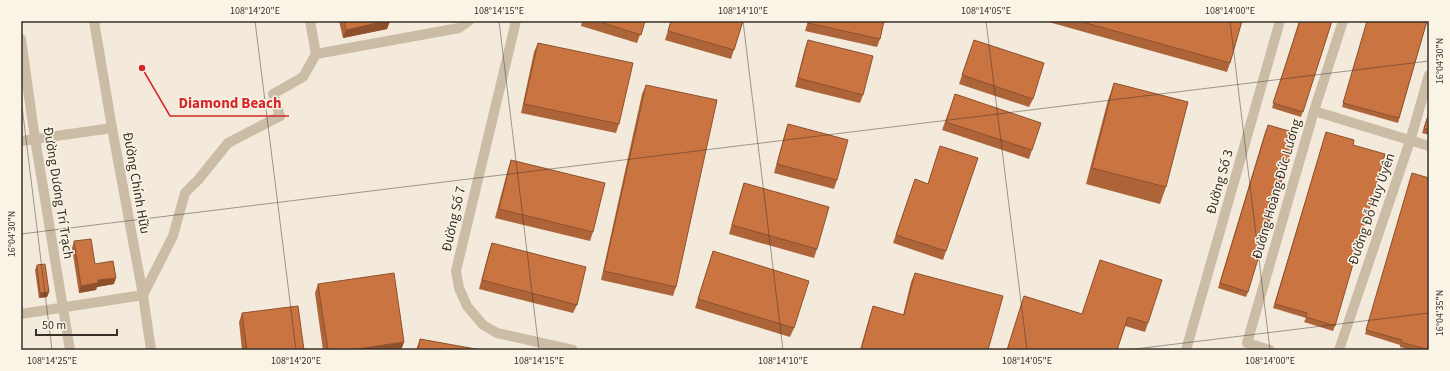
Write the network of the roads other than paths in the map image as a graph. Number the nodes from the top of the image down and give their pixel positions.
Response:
1 (94, 21) edge
2 (310, 21) edge
3 (469, 21) edge
4 (516, 21) edge
5 (1280, 21) edge
6 (1343, 21) edge
7 (21, 39) edge
8 (316, 54) junction
9 (1429, 75) edge
10 (1314, 111) junction
11 (112, 128) junction
12 (35, 139) junction
13 (1410, 140) junction
14 (21, 141) edge
15 (1429, 146) edge
16 (143, 295) junction
17 (63, 308) junction
18 (21, 314) edge
19 (70, 350) edge
20 (151, 350) edge
21 (573, 350) edge
22 (1186, 350) edge
23 (1270, 350) edge
24 (1340, 350) edge

1 - 11 street, Đường Chính Hữu
2 - 8 street
3 - 8 street
4 - 21 street, Đường Số 7
5 - 22 street, Đường Số 3
6 - 10 street, Đường Hoàng Đức Lương
7 - 12 street, Đường Dương Trí Trạch
8 - 16 street
9 - 13 street, Đường Đỗ Huy Uyên
10 - 13 street
10 - 23 street, Đường Hoàng Đức Lương
11 - 12 street
11 - 16 street, Đường Chính Hữu
12 - 14 street
12 - 17 street, Đường Dương Trí Trạch
13 - 15 street
13 - 24 street, Đường Đỗ Huy Uyên
16 - 17 street
16 - 20 street, Đường Chính Hữu
17 - 18 street
17 - 19 street, Đường Dương Trí Trạch

